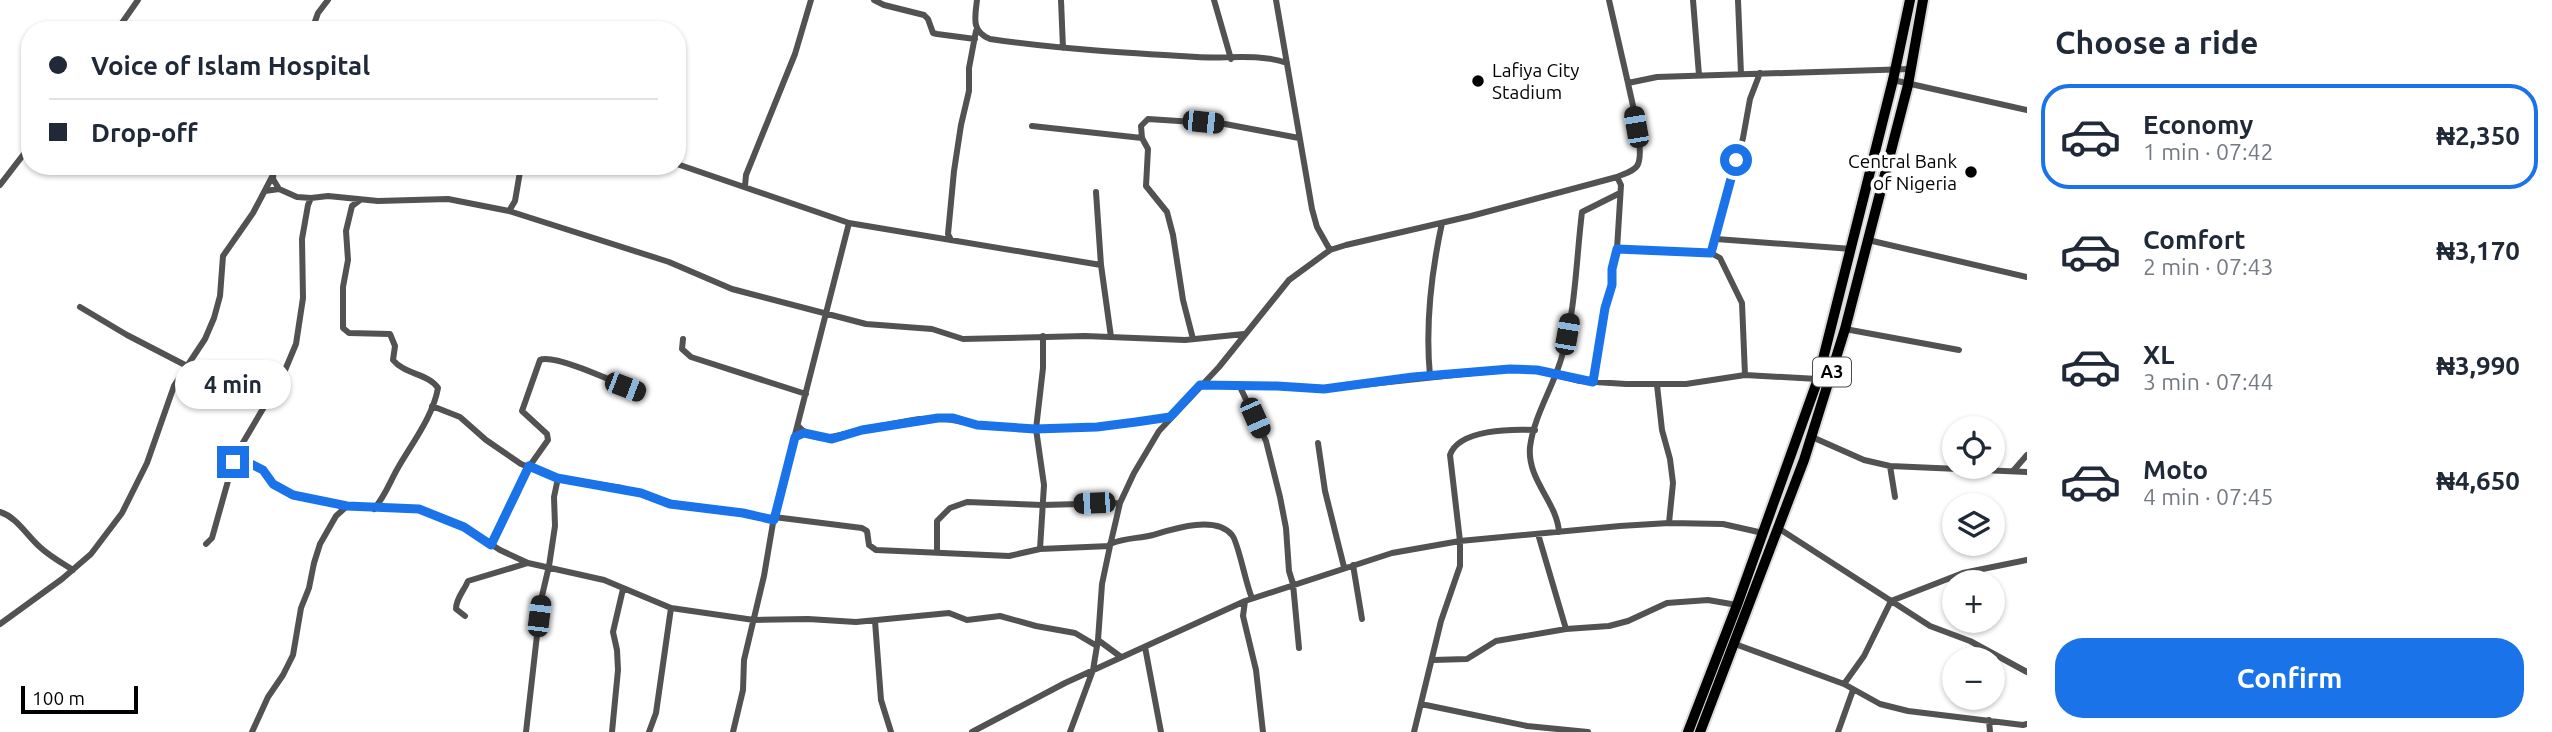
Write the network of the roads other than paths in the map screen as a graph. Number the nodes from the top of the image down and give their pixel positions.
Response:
1 (138, 0) edge
2 (328, 0) edge
3 (811, 0) edge
4 (874, 0) edge
5 (977, 0) edge
6 (1062, 0) edge
7 (1214, 0) edge
8 (1276, 0) edge
9 (1609, 0) edge
10 (1693, 0) edge
11 (1738, 0) edge
12 (1910, 0) edge
13 (1923, 0) edge
14 (123, 21) edge
15 (315, 21) edge
16 (976, 29) junction
17 (984, 37) junction
18 (975, 42) junction
19 (1063, 48) junction
20 (1286, 48) junction
21 (1231, 58) junction
22 (1273, 58) junction
23 (1287, 63) junction
24 (1895, 68) junction
25 (1910, 69) junction
26 (1760, 73) junction
27 (1741, 74) junction
28 (1699, 75) junction
29 (1893, 80) junction
30 (1628, 82) junction
31 (1908, 85) junction
32 (2027, 110) edge
33 (1032, 126) dead end
34 (1142, 138) junction
35 (1298, 138) junction
36 (21, 158) edge
37 (686, 167) edge
38 (273, 175) joint
39 (520, 175) edge
40 (1617, 177) junction
41 (0, 185) edge
42 (746, 186) junction
43 (279, 189) junction
44 (265, 191) junction
45 (1096, 192) dead end
46 (1620, 192) junction
47 (350, 198) junction
48 (360, 200) junction
49 (515, 201) junction
50 (310, 202) junction
51 (352, 206) junction
52 (509, 211) junction
53 (520, 214) junction
54 (849, 223) junction
55 (1442, 223) junction
56 (946, 237) junction
57 (1716, 239) junction
58 (1868, 240) junction
59 (1617, 249) junction
60 (1852, 249) junction
61 (1330, 250) junction
62 (1711, 253) junction
63 (1101, 265) junction
64 (2027, 277) edge
65 (80, 307) dead end
66 (827, 314) junction
67 (1845, 329) junction
68 (1244, 334) junction
69 (1043, 336) junction
70 (1111, 337) junction
71 (683, 339) dead end
72 (1193, 339) junction
73 (1959, 351) dead end
74 (187, 366) junction
75 (1745, 375) junction
76 (1430, 376) junction
77 (1556, 376) junction
78 (1818, 379) junction
79 (1593, 382) junction
80 (1200, 385) junction
81 (1657, 386) junction
82 (1240, 387) junction
83 (639, 392) dead end
84 (806, 394) junction
85 (432, 407) junction
86 (1170, 417) junction
87 (798, 426) junction
88 (1035, 429) junction
89 (1535, 430) junction
90 (804, 433) junction
91 (795, 437) junction
92 (1812, 438) junction
93 (1318, 443) dead end
94 (2027, 455) edge
95 (235, 456) junction
96 (521, 464) junction
97 (529, 466) junction
98 (1890, 466) junction
99 (2013, 471) junction
100 (2027, 472) edge
101 (524, 475) junction
102 (558, 478) junction
103 (386, 495) junction
104 (1895, 497) dead end
105 (1120, 503) junction
106 (1042, 505) junction
107 (347, 506) junction
108 (374, 509) junction
109 (392, 509) junction
110 (0, 512) edge
111 (774, 519) junction
112 (1670, 523) junction
113 (1777, 528) junction
114 (1114, 529) junction
115 (1559, 532) junction
116 (1763, 533) junction
117 (1538, 534) junction
118 (1127, 537) junction
119 (1460, 541) junction
120 (206, 544) dead end
121 (491, 545) junction
122 (1110, 545) junction
123 (1040, 549) junction
124 (937, 552) junction
125 (2027, 561) edge
126 (528, 563) junction
127 (1353, 565) junction
128 (549, 566) junction
129 (1344, 567) junction
130 (73, 570) junction
131 (1293, 584) junction
132 (623, 589) junction
133 (1252, 598) junction
134 (1245, 601) junction
135 (1891, 601) junction
136 (1738, 605) junction
137 (671, 608) junction
138 (1229, 608) junction
139 (1243, 616) junction
140 (465, 617) dead end
141 (1362, 619) dead end
142 (754, 620) junction
143 (875, 621) junction
144 (0, 624) edge
145 (1566, 629) junction
146 (1098, 643) junction
147 (1735, 644) junction
148 (1145, 647) junction
149 (1299, 648) dead end
150 (1121, 657) junction
151 (1433, 660) junction
152 (1093, 670) junction
153 (2027, 673) edge
154 (1844, 684) junction
155 (1853, 690) junction
156 (1421, 704) junction
157 (1989, 720) junction
158 (2027, 724) edge
159 (1526, 729) edge
160 (252, 732) edge
161 (526, 732) edge
162 (612, 732) edge
163 (649, 732) edge
164 (733, 732) edge
165 (891, 732) edge
166 (972, 732) edge
167 (1070, 732) edge
168 (1161, 732) edge
169 (1263, 732) edge
170 (1414, 732) edge
171 (1588, 732) edge
172 (1688, 732) edge
173 (1700, 732) edge
174 (1838, 732) edge
175 (1990, 732) edge

1 - 14 street
2 - 15 street
3 - 42 street
4 - 18 street
5 - 16 street
6 - 19 street
7 - 21 street
8 - 20 street
9 - 30 street
10 - 28 street
11 - 27 street
12 - 24 highway, A3
13 - 25 highway, A3
16 - 17 street
16 - 18 street
17 - 18 street
17 - 19 street
18 - 56 street
19 - 21 street
20 - 22 street
20 - 23 street
21 - 22 street
22 - 23 street
23 - 35 street
24 - 25 street
24 - 26 street
24 - 29 highway, A3
25 - 31 highway, A3
26 - 27 street
26 - 57 street
27 - 28 street
28 - 30 street
29 - 31 street
29 - 60 highway, A3
30 - 40 street
31 - 32 street
31 - 58 highway, A3
33 - 34 street
34 - 35 street
34 - 72 street
35 - 61 street
36 - 41 street
37 - 42 street
38 - 43 street
38 - 44 street
39 - 49 street
40 - 46 street
40 - 55 street
42 - 54 street
43 - 44 street
43 - 50 street
44 - 74 street
45 - 63 street
46 - 59 street
46 - 77 street
47 - 48 street
47 - 50 street
47 - 51 street
48 - 51 street
48 - 52 street
49 - 52 street
49 - 53 street
50 - 95 street
51 - 85 street
52 - 53 street
53 - 66 street
54 - 56 street
54 - 66 street
55 - 61 street
55 - 76 street
56 - 63 street
57 - 60 street
57 - 62 street
58 - 64 street
58 - 67 highway, A3
59 - 62 street
59 - 79 street
60 - 78 highway, A3
61 - 68 street
62 - 75 street
63 - 70 street
65 - 74 street
66 - 69 street
66 - 84 street
67 - 73 street
67 - 92 highway, A3
68 - 72 street
68 - 80 street
69 - 70 street
69 - 88 street
70 - 72 street
71 - 84 street
74 - 130 street
75 - 78 street
75 - 81 street
76 - 77 street
76 - 82 street
77 - 79 street
77 - 89 street
78 - 116 highway, A3
79 - 81 street
80 - 82 street
80 - 86 street
81 - 112 street
82 - 131 street
83 - 97 street
84 - 87 street
85 - 96 street
85 - 103 street
86 - 88 street
86 - 105 street
87 - 90 street
87 - 91 street
88 - 90 street
88 - 106 street
89 - 115 street
89 - 119 street
90 - 91 street
91 - 111 street
92 - 98 street
92 - 113 highway, A3
93 - 129 street
94 - 99 street
95 - 107 street
95 - 120 street
96 - 97 street
96 - 101 street
97 - 101 street
97 - 102 street
98 - 99 street
98 - 104 street
99 - 100 street
101 - 121 street
102 - 111 street
102 - 128 street
103 - 108 street
103 - 109 street
105 - 106 street
105 - 114 street
106 - 123 street
106 - 124 street
107 - 108 street
107 - 160 street
108 - 109 street
109 - 121 street
110 - 130 street
111 - 124 street
111 - 142 street
112 - 115 street
112 - 116 street
113 - 135 street
113 - 147 highway, A3
114 - 118 street
114 - 122 street
115 - 117 street
116 - 136 highway, A3
117 - 119 street
117 - 145 street
118 - 122 street
118 - 133 street
119 - 127 street
119 - 151 street
121 - 126 street
122 - 123 street
122 - 146 street
123 - 124 street
125 - 135 street
126 - 128 street
126 - 140 street
127 - 129 street
127 - 141 street
128 - 132 street
128 - 161 street
129 - 131 street
130 - 144 street
131 - 133 street
131 - 149 street
132 - 137 street
132 - 162 street
133 - 134 street
134 - 138 street
134 - 139 street
135 - 153 street
135 - 154 street
136 - 145 street
136 - 172 highway, A3
137 - 142 street
137 - 163 street
138 - 139 street
138 - 148 street
139 - 169 street
142 - 143 street
142 - 164 street
143 - 146 street
143 - 165 street
145 - 151 street
146 - 150 street
146 - 152 street
147 - 154 street
147 - 173 highway, A3
148 - 150 street
148 - 168 street
150 - 152 street
151 - 156 street
152 - 166 street
152 - 167 street
154 - 155 street
155 - 157 street
155 - 174 street
156 - 159 street
156 - 170 street
157 - 158 street
157 - 175 street
159 - 171 street

